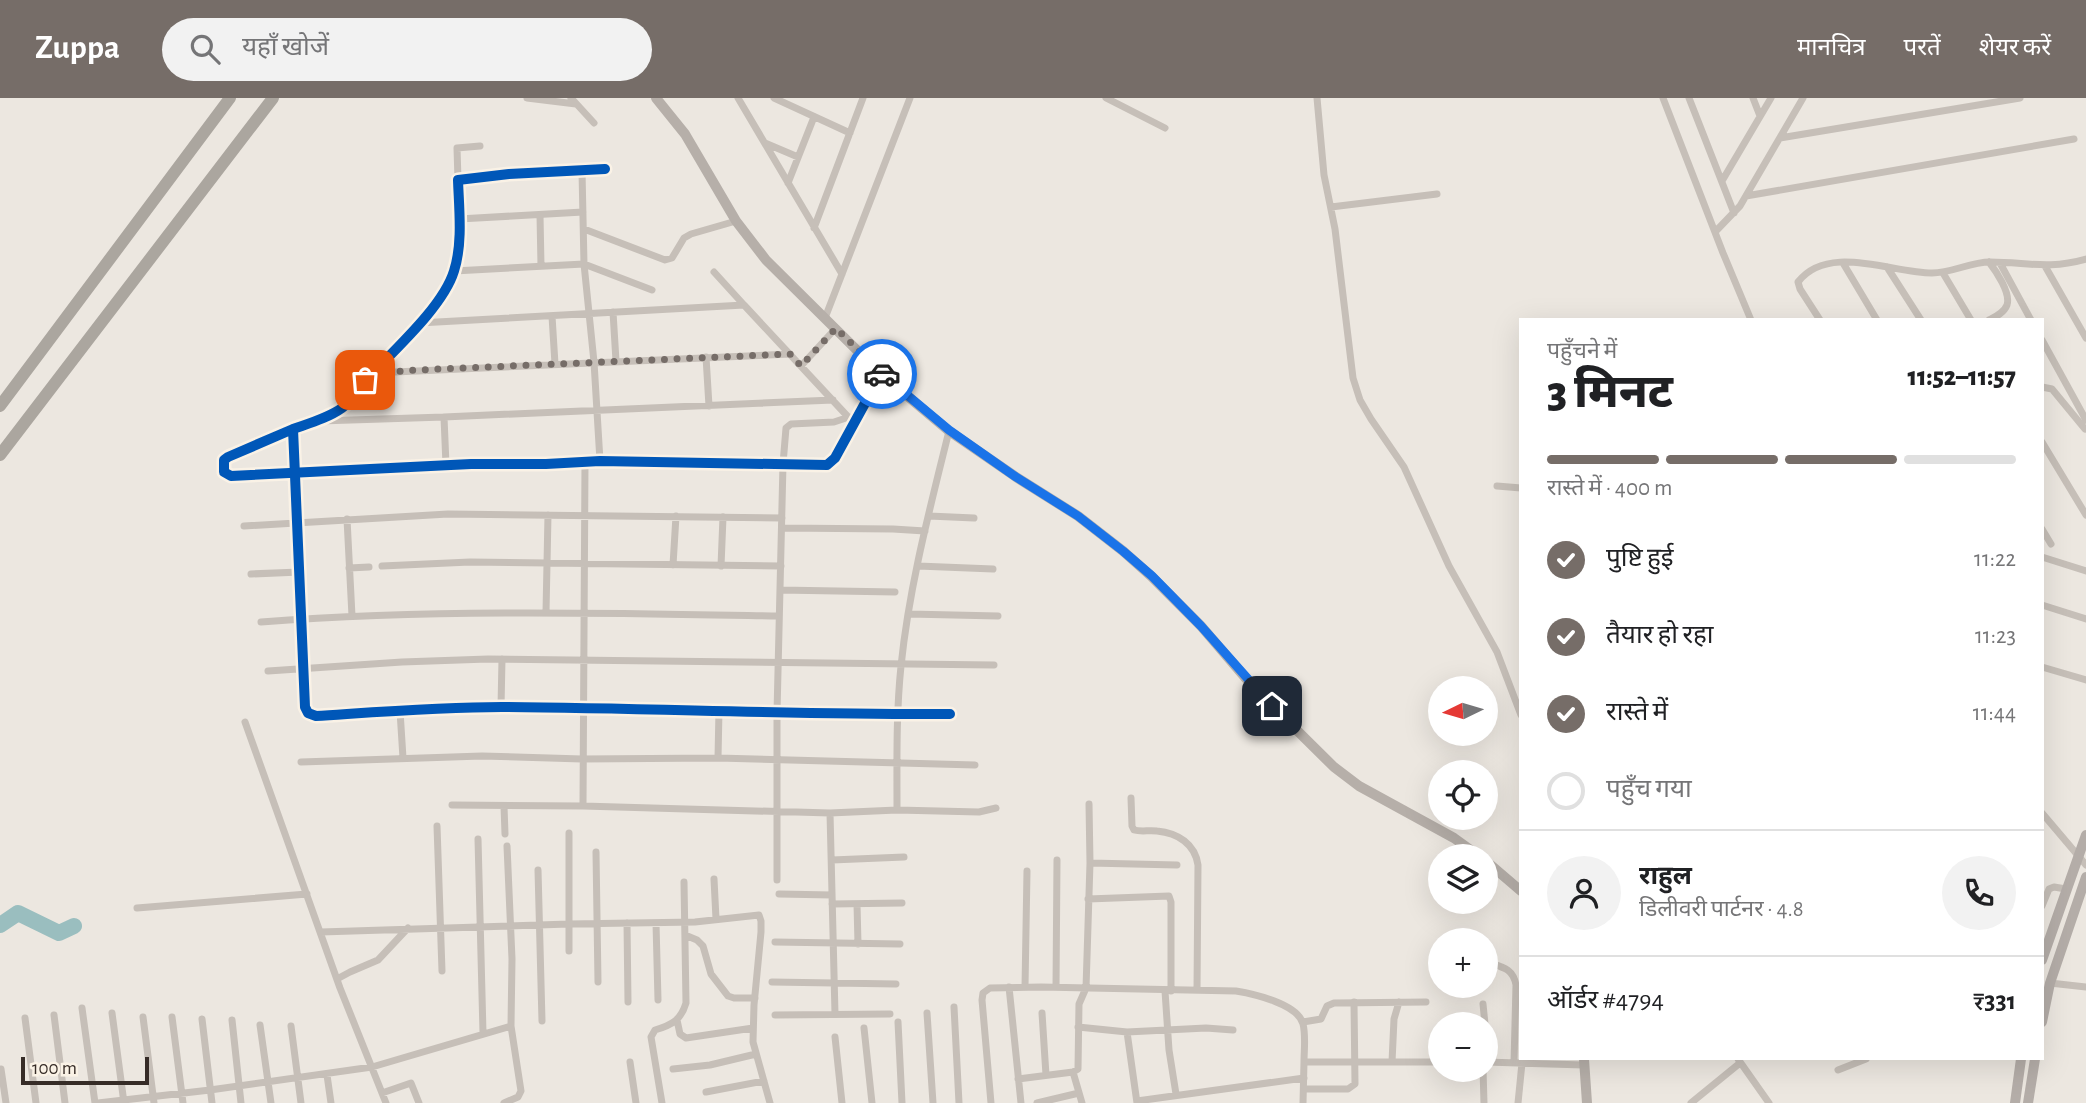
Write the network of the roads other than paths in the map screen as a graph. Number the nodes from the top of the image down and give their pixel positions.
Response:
1 (230, 98) edge
2 (273, 98) edge
3 (527, 98) edge
4 (656, 98) edge
5 (738, 98) edge
6 (774, 98) edge
7 (863, 98) edge
8 (910, 98) edge
9 (1106, 98) edge
10 (1317, 98) edge
11 (1663, 98) edge
12 (1689, 98) edge
13 (1753, 98) edge
14 (1771, 98) edge
15 (1803, 98) edge
16 (2020, 98) edge
17 (573, 101) edge
18 (1760, 116) junction
19 (814, 117) junction
20 (594, 123) dead end
21 (1165, 128) dead end
22 (850, 134) junction
23 (1780, 138) junction
24 (2074, 139) dead end
25 (764, 143) junction
26 (480, 146) dead end
27 (798, 157) junction
28 (605, 169) dead end
29 (582, 171) junction
30 (458, 180) junction
31 (1722, 181) junction
32 (788, 183) junction
33 (1437, 194) dead end
34 (1746, 196) junction
35 (1331, 207) junction
36 (583, 212) junction
37 (1734, 214) junction
38 (540, 215) junction
39 (459, 219) junction
40 (736, 221) junction
41 (814, 228) junction
42 (584, 229) junction
43 (1715, 232) junction
44 (2086, 259) edge
45 (1989, 262) junction
46 (1843, 263) junction
47 (2000, 263) junction
48 (584, 264) junction
49 (541, 266) junction
50 (2045, 266) junction
51 (1887, 267) junction
52 (454, 271) junction
53 (715, 272) dead end
54 (1943, 273) junction
55 (842, 274) junction
56 (652, 290) dead end
57 (744, 304) junction
58 (613, 312) junction
59 (589, 314) junction
60 (552, 316) junction
61 (825, 318) junction
62 (1750, 318) edge
63 (1819, 318) edge
64 (1876, 318) edge
65 (1920, 318) edge
66 (1970, 318) edge
67 (1992, 318) edge
68 (2031, 318) edge
69 (419, 323) junction
70 (836, 328) junction
71 (2086, 338) edge
72 (2044, 344) edge
73 (790, 354) junction
74 (706, 357) junction
75 (616, 361) junction
76 (593, 362) junction
77 (555, 364) junction
78 (801, 366) junction
79 (373, 373) junction
80 (881, 374) junction
81 (2044, 387) edge
82 (833, 400) junction
83 (709, 405) junction
84 (0, 406) edge
85 (596, 411) junction
86 (444, 417) junction
87 (852, 420) junction
88 (316, 421) junction
89 (2085, 424) edge
90 (293, 429) junction
91 (949, 430) junction
92 (2044, 445) edge
93 (0, 455) edge
94 (600, 461) junction
95 (585, 462) junction
96 (783, 464) junction
97 (446, 465) junction
98 (295, 474) junction
99 (1497, 486) dead end
100 (1519, 488) edge
101 (2085, 510) edge
102 (548, 515) junction
103 (586, 515) junction
104 (676, 516) junction
105 (929, 516) junction
106 (723, 517) junction
107 (782, 518) junction
108 (974, 518) dead end
109 (346, 519) junction
110 (297, 522) junction
111 (244, 526) dead end
112 (782, 528) junction
113 (925, 531) junction
114 (2044, 532) edge
115 (2051, 544) dead end
116 (2044, 558) edge
117 (547, 563) junction
118 (586, 564) junction
119 (673, 565) junction
120 (382, 566) dead end
121 (721, 566) junction
122 (781, 566) junction
123 (918, 566) junction
124 (369, 567) dead end
125 (349, 568) junction
126 (993, 569) dead end
127 (2086, 570) edge
128 (300, 572) junction
129 (251, 574) dead end
130 (780, 590) junction
131 (895, 592) dead end
132 (2044, 606) edge
133 (546, 612) junction
134 (584, 613) junction
135 (909, 614) junction
136 (352, 616) junction
137 (779, 616) junction
138 (998, 616) dead end
139 (301, 619) junction
140 (2086, 620) edge
141 (261, 622) dead end
142 (502, 659) junction
143 (583, 661) junction
144 (778, 663) junction
145 (901, 665) junction
146 (994, 666) dead end
147 (2044, 668) edge
148 (303, 669) junction
149 (268, 671) dead end
150 (2086, 680) edge
151 (1518, 698) edge
152 (501, 707) junction
153 (583, 709) junction
154 (719, 710) junction
155 (400, 711) junction
156 (777, 713) junction
157 (897, 714) junction
158 (950, 714) dead end
159 (245, 722) dead end
160 (403, 758) junction
161 (718, 758) junction
162 (582, 759) junction
163 (776, 760) junction
164 (301, 762) dead end
165 (897, 762) junction
166 (975, 765) dead end
167 (1131, 798) dead end
168 (1089, 804) dead end
169 (452, 805) dead end
170 (504, 806) junction
171 (583, 806) junction
172 (996, 808) dead end
173 (897, 810) junction
174 (777, 811) junction
175 (830, 813) junction
176 (2044, 815) edge
177 (437, 826) dead end
178 (569, 833) dead end
179 (505, 834) dead end
180 (2086, 835) edge
181 (478, 839) dead end
182 (1462, 844) edge
183 (507, 846) dead end
184 (596, 852) dead end
185 (904, 858) dead end
186 (832, 860) junction
187 (1057, 860) dead end
188 (2082, 861) edge
189 (1090, 863) junction
190 (1177, 865) dead end
191 (538, 870) dead end
192 (1027, 871) dead end
193 (1498, 871) edge
194 (2086, 877) edge
195 (714, 879) dead end
196 (777, 880) dead end
197 (684, 882) dead end
198 (1519, 889) edge
199 (2066, 889) junction
200 (307, 894) junction
201 (779, 894) dead end
202 (832, 895) junction
203 (1088, 899) junction
204 (2044, 901) edge
205 (902, 903) dead end
206 (832, 904) junction
207 (857, 904) junction
208 (138, 908) dead end
209 (716, 919) junction
210 (684, 922) junction
211 (597, 923) junction
212 (627, 923) junction
213 (656, 923) junction
214 (569, 924) junction
215 (509, 925) junction
216 (538, 925) junction
217 (479, 926) junction
218 (440, 927) junction
219 (408, 928) junction
220 (321, 932) junction
221 (685, 935) junction
222 (775, 942) dead end
223 (832, 943) junction
224 (2045, 943) edge
225 (858, 944) junction
226 (900, 944) dead end
227 (569, 951) dead end
228 (1498, 965) edge
229 (442, 971) dead end
230 (338, 979) junction
231 (598, 982) dead end
232 (772, 982) dead end
233 (834, 983) junction
234 (896, 984) dead end
235 (2058, 984) junction
236 (1009, 987) junction
237 (1025, 987) junction
238 (1056, 987) junction
239 (2086, 987) edge
240 (1086, 988) junction
241 (1168, 990) junction
242 (1197, 990) junction
243 (755, 998) junction
244 (658, 1000) dead end
245 (628, 1002) dead end
246 (1354, 1002) junction
247 (1399, 1002) junction
248 (1426, 1002) dead end
249 (1483, 1004) dead end
250 (82, 1007) dead end
251 (954, 1007) dead end
252 (1484, 1012) edge
253 (112, 1013) dead end
254 (927, 1013) dead end
255 (1042, 1013) dead end
256 (54, 1014) dead end
257 (835, 1014) junction
258 (890, 1014) dead end
259 (775, 1015) dead end
260 (143, 1017) dead end
261 (172, 1017) dead end
262 (2044, 1017) edge
263 (25, 1018) dead end
264 (202, 1019) dead end
265 (232, 1020) dead end
266 (677, 1020) junction
267 (542, 1021) dead end
268 (898, 1022) dead end
269 (1303, 1022) junction
270 (260, 1025) dead end
271 (291, 1026) dead end
272 (511, 1026) junction
273 (1079, 1027) junction
274 (753, 1028) junction
275 (864, 1028) dead end
276 (1167, 1030) junction
277 (1233, 1030) dead end
278 (1127, 1032) junction
279 (482, 1033) junction
280 (835, 1037) dead end
281 (756, 1054) junction
282 (1863, 1060) edge
283 (2021, 1060) edge
284 (2035, 1060) edge
285 (1739, 1061) edge
286 (630, 1062) dead end
287 (1304, 1062) junction
288 (1355, 1062) junction
289 (1392, 1062) junction
290 (1428, 1062) edge
291 (1498, 1062) edge
292 (1584, 1062) edge
293 (1518, 1063) junction
294 (372, 1067) junction
295 (1, 1069) edge
296 (673, 1069) dead end
297 (1838, 1070) dead end
298 (1073, 1072) junction
299 (327, 1075) junction
300 (1046, 1075) junction
301 (298, 1078) junction
302 (1304, 1078) junction
303 (1018, 1079) junction
304 (764, 1081) junction
305 (1483, 1082) edge
306 (268, 1083) junction
307 (239, 1086) junction
308 (1304, 1089) junction
309 (210, 1090) junction
310 (706, 1092) dead end
311 (182, 1093) junction
312 (382, 1093) junction
313 (1079, 1093) junction
314 (1176, 1094) junction
315 (153, 1099) edge
316 (124, 1101) edge
317 (1137, 1102) edge
318 (6, 1103) edge
319 (36, 1103) edge
320 (65, 1103) edge
321 (96, 1103) edge
322 (183, 1103) edge
323 (212, 1103) edge
324 (241, 1103) edge
325 (271, 1103) edge
326 (301, 1103) edge
327 (331, 1103) edge
328 (386, 1103) edge
329 (419, 1103) edge
330 (504, 1103) edge
331 (636, 1103) edge
332 (662, 1103) edge
333 (770, 1103) edge
334 (842, 1103) edge
335 (872, 1103) edge
336 (902, 1103) edge
337 (933, 1103) edge
338 (959, 1103) edge
339 (991, 1103) edge
340 (1021, 1103) edge
341 (1039, 1103) edge
342 (1082, 1103) edge
343 (1303, 1103) edge
344 (1484, 1103) edge
345 (1518, 1103) edge
346 (1587, 1103) edge
347 (1691, 1103) edge
348 (1769, 1103) edge
349 (2015, 1103) edge
350 (2028, 1103) edge

1 - 84 highway
2 - 93 highway
3 - 17 street
4 - 40 main road
5 - 25 street
6 - 19 street
7 - 22 street
8 - 55 street
9 - 21 street
10 - 35 street
11 - 43 street
12 - 31 street
13 - 18 street
14 - 18 street
15 - 23 street
16 - 23 street
17 - 20 street
18 - 31 street
19 - 22 street
19 - 27 street
22 - 41 street
23 - 34 street
24 - 34 street
25 - 27 street
25 - 32 street
26 - 30 street
27 - 32 street
28 - 29 street
29 - 30 street
29 - 36 street
30 - 39 street
31 - 37 street
32 - 41 street
33 - 35 street
34 - 37 street
35 - 151 street
36 - 38 street
36 - 42 street
37 - 43 street
38 - 39 street
38 - 49 street
39 - 52 street
40 - 42 street
40 - 61 main road
41 - 55 street
42 - 48 street
43 - 62 street
44 - 50 street
45 - 47 street
45 - 54 street
45 - 67 street
46 - 51 street
46 - 63 street
46 - 64 street
47 - 50 street
47 - 68 street
48 - 49 street
48 - 56 street
48 - 59 street
49 - 52 street
50 - 71 street
51 - 54 street
51 - 65 street
52 - 69 street
53 - 57 street
54 - 66 street
55 - 61 street
57 - 58 street
57 - 73 street
58 - 59 street
58 - 75 street
59 - 60 street
59 - 76 street
60 - 69 street
60 - 77 street
61 - 70 main road
69 - 79 street
70 - 78 street
70 - 80 main road
72 - 89 street
73 - 74 street
73 - 78 street
74 - 75 street
74 - 83 street
75 - 76 street
76 - 77 street
76 - 85 street
77 - 79 street
78 - 82 street
79 - 88 street
80 - 87 street
80 - 91 main road
81 - 89 street
82 - 83 street
82 - 87 street
83 - 85 street
85 - 86 street
85 - 94 street
86 - 88 street
86 - 97 street
87 - 96 street
87 - 96 street
88 - 90 street
90 - 98 street
90 - 98 street
91 - 105 street
91 - 182 main road
92 - 101 street
94 - 95 street
94 - 96 street
95 - 97 street
95 - 103 street
96 - 107 street
97 - 98 street
98 - 110 street
99 - 100 street
102 - 103 street
102 - 109 street
102 - 117 street
103 - 104 street
103 - 118 street
104 - 106 street
104 - 119 street
105 - 108 street
105 - 113 street
106 - 107 street
106 - 121 street
107 - 112 street
109 - 110 street
109 - 125 street
110 - 111 street
110 - 128 street
112 - 113 street
112 - 122 street
113 - 123 street
114 - 115 street
116 - 127 street
117 - 118 street
117 - 120 street
117 - 133 street
118 - 119 street
118 - 134 street
119 - 121 street
121 - 122 street
122 - 130 street
123 - 126 street
123 - 135 street
124 - 125 street
125 - 136 street
128 - 129 street
128 - 139 street
130 - 131 street
130 - 137 street
132 - 140 street
133 - 134 street
133 - 136 street
134 - 137 street
134 - 143 street
135 - 138 street
135 - 145 street
136 - 139 street
137 - 144 street
139 - 141 street
139 - 148 street
142 - 143 street
142 - 148 street
142 - 152 street
143 - 144 street
143 - 153 street
144 - 145 street
144 - 156 street
145 - 146 street
145 - 157 street
147 - 150 street
148 - 149 street
148 - 155 street
152 - 153 street
152 - 155 street
153 - 154 street
153 - 162 street
154 - 156 street
154 - 161 street
155 - 160 street
156 - 157 street
156 - 163 street
157 - 158 street
157 - 165 street
159 - 200 street
160 - 162 street
160 - 164 street
161 - 162 street
161 - 163 street
162 - 171 street
163 - 165 street
163 - 174 street
165 - 166 street
165 - 173 street
167 - 242 street
168 - 189 street
169 - 170 street
170 - 171 street
170 - 179 street
171 - 174 street
172 - 173 street
173 - 175 street
174 - 175 street
174 - 196 street
175 - 186 street
176 - 188 street
177 - 218 street
178 - 214 street
180 - 188 main road
181 - 217 street
183 - 215 street
184 - 211 street
185 - 186 street
186 - 202 street
187 - 238 street
188 - 199 main road
189 - 190 street
189 - 203 street
191 - 216 street
192 - 237 street
193 - 198 main road
194 - 235 main road
195 - 209 street
197 - 210 street
199 - 204 street
199 - 224 main road
200 - 208 street
200 - 220 street
201 - 202 street
202 - 206 street
203 - 240 street
203 - 241 street
205 - 207 street
206 - 207 street
206 - 223 street
207 - 225 street
209 - 210 street
209 - 243 street
210 - 213 street
210 - 221 street
211 - 212 street
211 - 214 street
211 - 231 street
212 - 213 street
212 - 245 street
213 - 244 street
214 - 216 street
214 - 227 street
215 - 216 street
215 - 217 street
215 - 272 street
216 - 267 street
217 - 218 street
217 - 279 street
218 - 219 street
218 - 229 street
219 - 220 street
219 - 230 street
220 - 230 street
221 - 243 street
221 - 266 street
222 - 223 street
223 - 225 street
223 - 233 street
225 - 226 street
228 - 293 street
230 - 294 street
232 - 233 street
233 - 234 street
233 - 257 street
235 - 239 street
235 - 262 main road
236 - 237 street
236 - 303 street
236 - 339 street
237 - 238 street
238 - 240 street
240 - 241 street
240 - 273 street
241 - 242 street
241 - 276 street
242 - 269 street
243 - 274 street
246 - 247 street
246 - 269 street
246 - 288 street
247 - 248 street
247 - 289 street
249 - 252 street
250 - 321 street
251 - 338 street
253 - 316 street
254 - 337 street
255 - 300 street
256 - 320 street
257 - 258 street
257 - 259 street
260 - 315 street
261 - 311 street
263 - 319 street
264 - 309 street
265 - 307 street
266 - 274 street
266 - 332 street
268 - 336 street
269 - 287 street
270 - 306 street
271 - 301 street
272 - 279 street
272 - 330 street
273 - 278 street
273 - 298 street
274 - 281 street
275 - 335 street
276 - 277 street
276 - 278 street
276 - 314 street
278 - 317 street
279 - 294 street
280 - 334 street
281 - 296 street
281 - 304 street
282 - 297 street
283 - 349 main road
284 - 350 main road
285 - 347 street
285 - 348 street
286 - 331 street
287 - 288 street
287 - 302 street
288 - 289 street
288 - 308 street
289 - 290 street
291 - 293 street
292 - 293 street
292 - 346 main road
293 - 345 street
294 - 299 street
294 - 312 street
295 - 318 street
298 - 300 street
298 - 313 street
299 - 301 street
299 - 327 street
300 - 303 street
301 - 306 street
301 - 326 street
302 - 308 street
302 - 314 street
303 - 340 street
304 - 310 street
304 - 333 street
305 - 344 street
306 - 307 street
306 - 325 street
307 - 309 street
307 - 324 street
308 - 343 street
309 - 311 street
309 - 323 street
311 - 315 street
311 - 322 street
312 - 328 street
312 - 329 street
313 - 341 street
313 - 342 street
314 - 317 street
315 - 316 street
316 - 321 street

